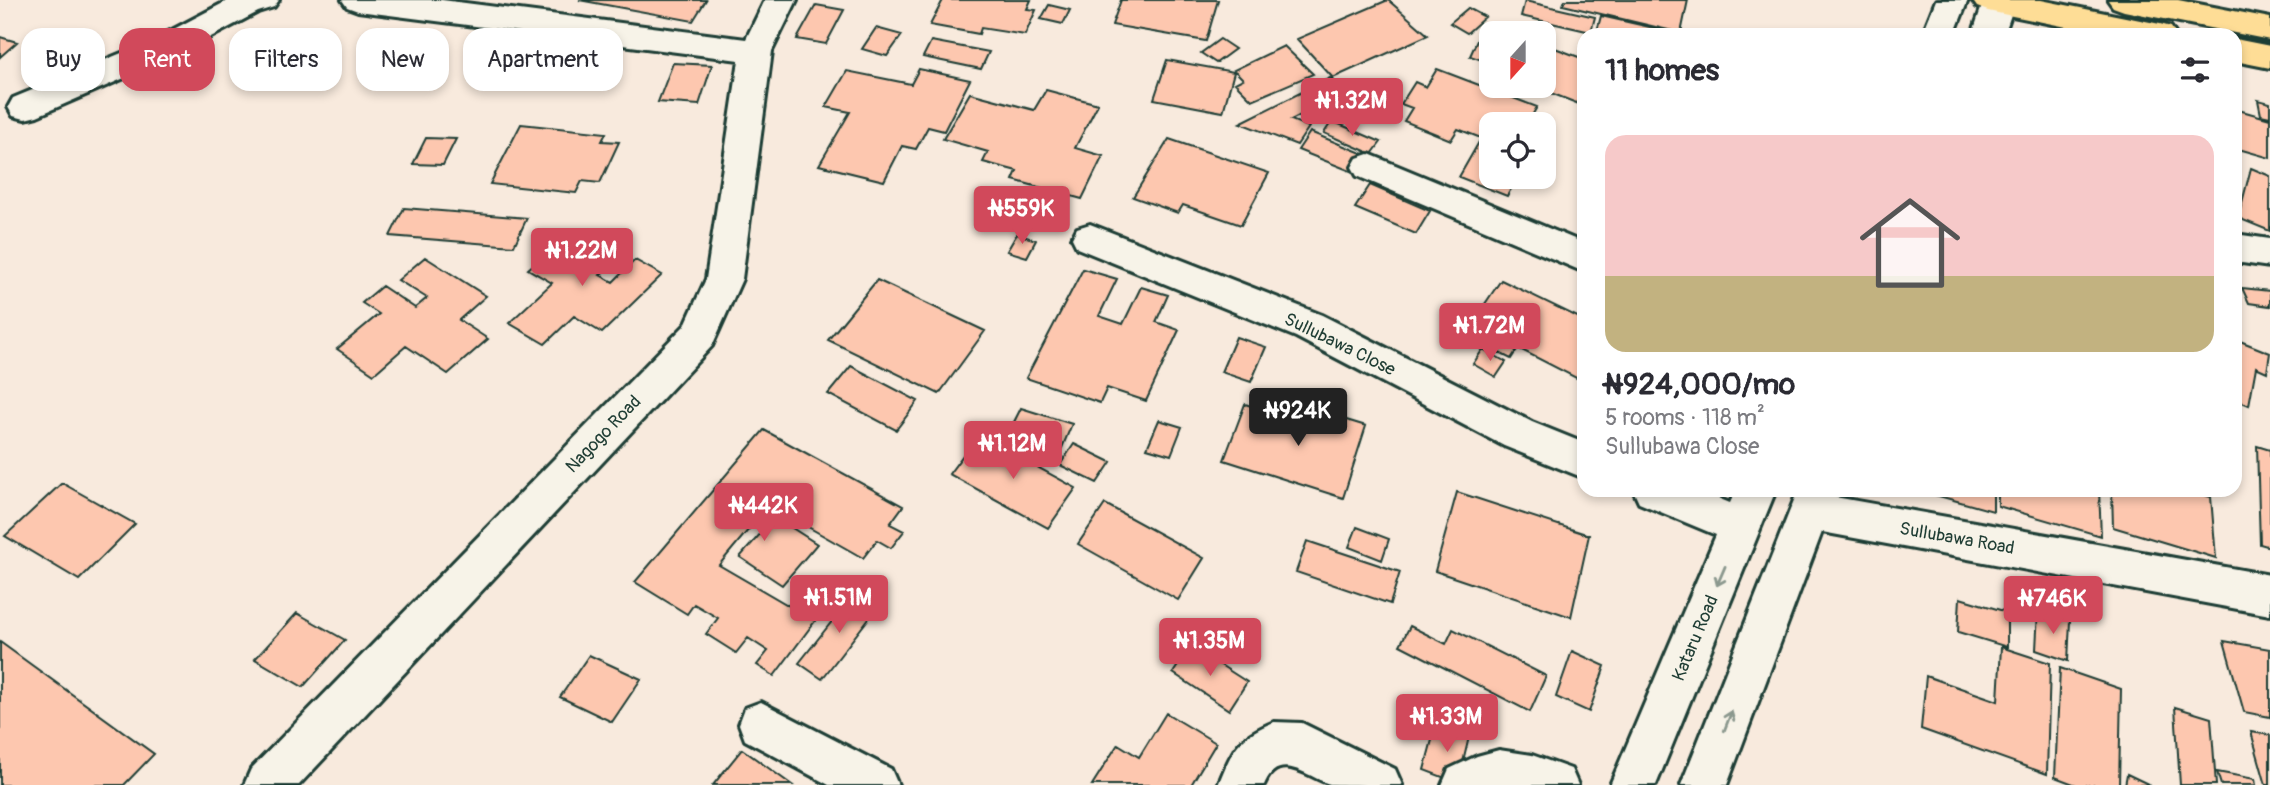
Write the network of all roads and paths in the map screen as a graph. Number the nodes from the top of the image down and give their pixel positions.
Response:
1 (263, 0) edge
2 (359, 0) edge
3 (781, 0) edge
4 (1952, 0) edge
5 (2128, 0) edge
6 (1996, 1) edge
7 (1941, 28) edge
8 (1990, 28) edge
9 (2126, 28) edge
10 (2270, 29) edge
11 (756, 51) junction
12 (2242, 51) edge
13 (2270, 57) edge
14 (25, 107) dead end
15 (1369, 167) dead end
16 (1090, 238) dead end
17 (2242, 249) edge
18 (2270, 253) edge
19 (1577, 255) edge
20 (1577, 458) edge
21 (1690, 497) edge
22 (1814, 500) edge
23 (1749, 508) edge
24 (2270, 594) edge
25 (761, 724) dead end
26 (267, 785) edge
27 (875, 785) edge
28 (1241, 785) edge
29 (1378, 785) edge
30 (1465, 785) edge
31 (1555, 785) edge
32 (1633, 785) edge
33 (1704, 785) edge

1 - 14 street
2 - 11 street
3 - 11 street, Nagogo Road
4 - 7 street
5 - 10 main road
6 - 8 street
6 - 9 main road
11 - 26 street, Nagogo Road
12 - 13 main road
15 - 19 street
16 - 20 street, Sullubawa Close
17 - 18 street
21 - 23 street
22 - 24 street, Sullubawa Road
33 -> 22 street
23 -> 32 street, Kataru Road
25 - 27 street
28 - 29 street
30 - 31 street

